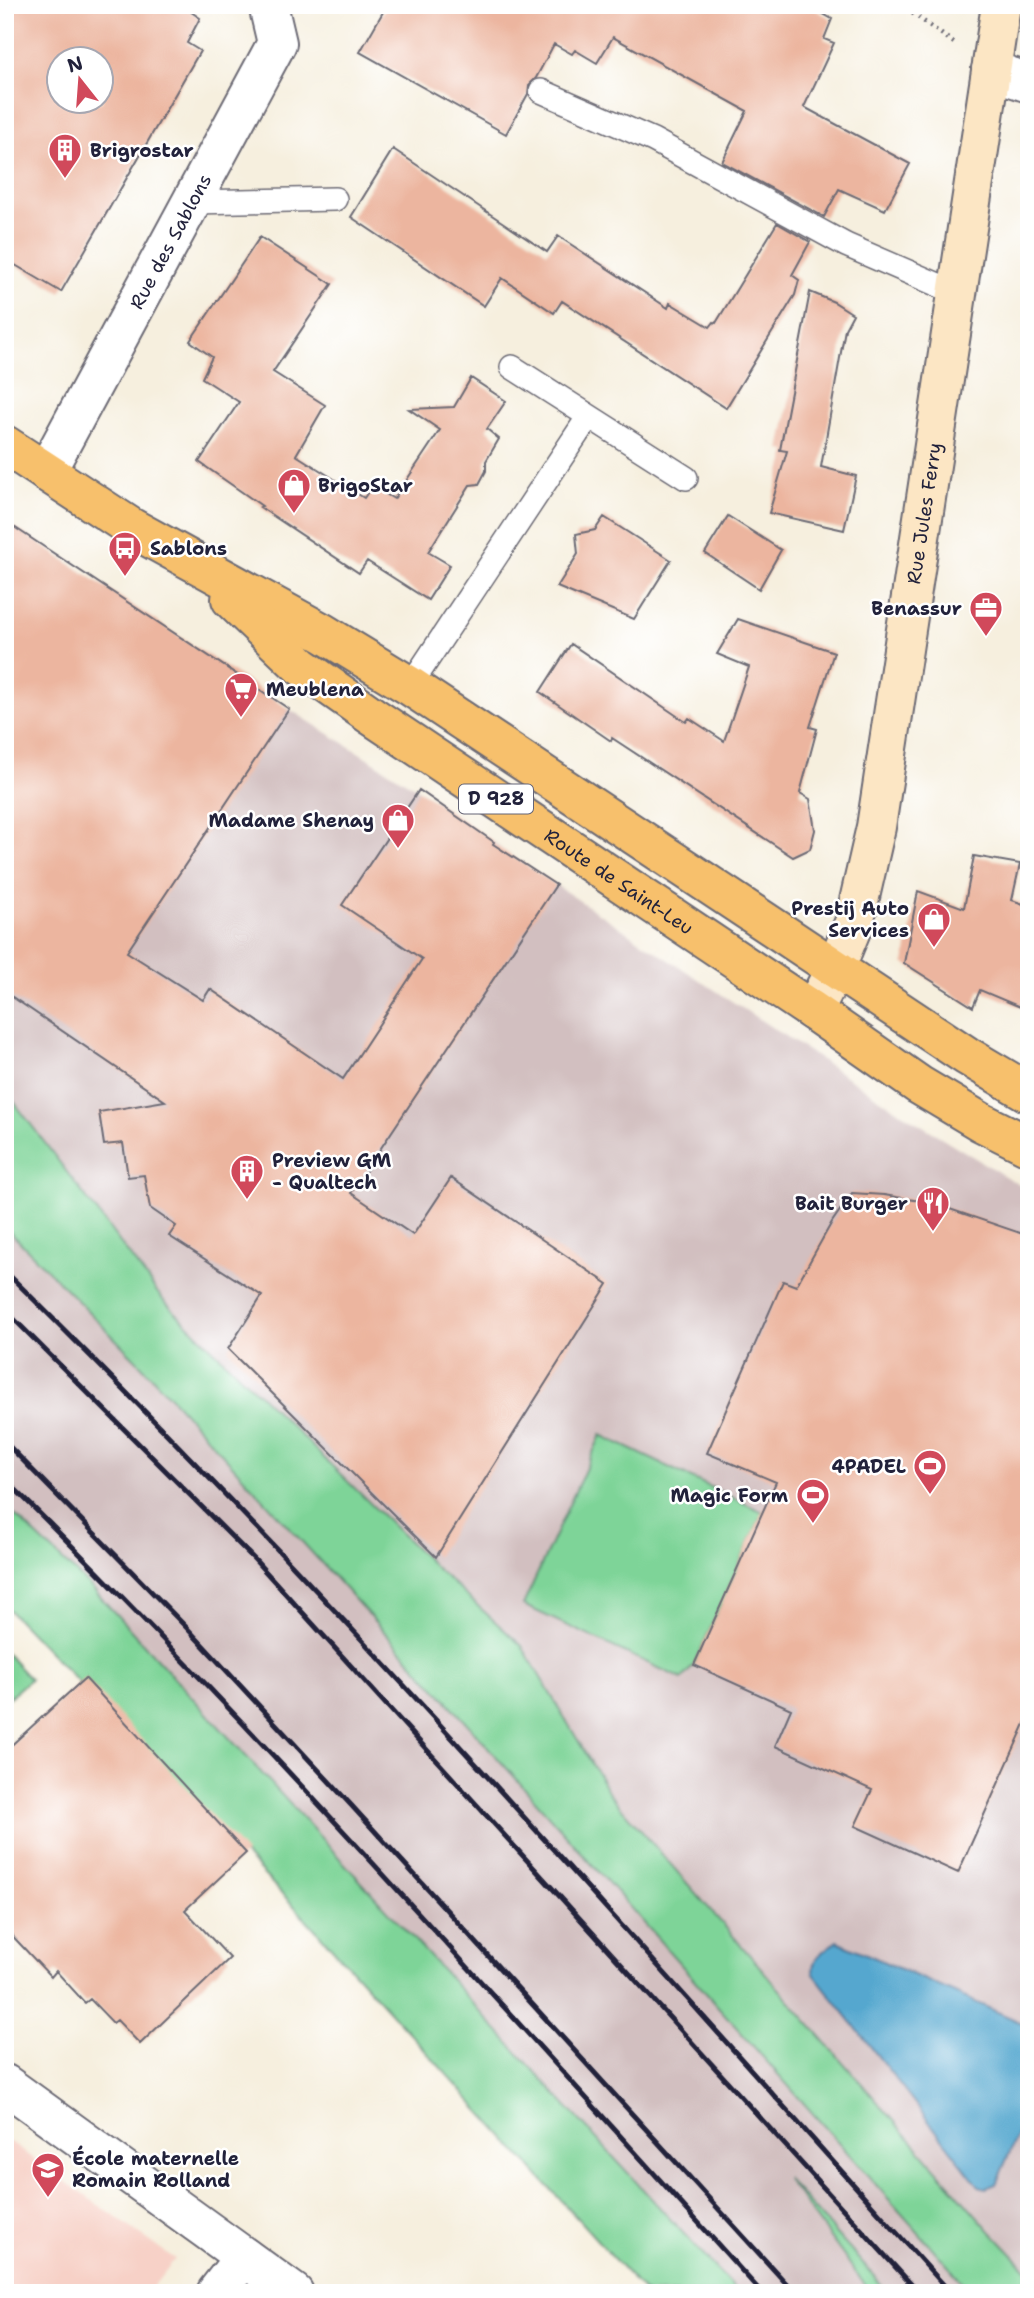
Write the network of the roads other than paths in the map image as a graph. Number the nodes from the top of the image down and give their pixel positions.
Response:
1 (268, 5) edge
2 (1001, 5) edge
3 (991, 70) junction
4 (1029, 83) edge
5 (541, 91) dead end
6 (335, 199) dead end
7 (193, 202) junction
8 (959, 294) junction
9 (512, 367) dead end
10 (589, 416) junction
11 (5, 445) edge
12 (46, 472) junction
13 (686, 478) dead end
14 (197, 566) junction
15 (410, 686) junction
16 (835, 969) junction
17 (813, 1011) junction
18 (1029, 1093) edge
19 (1029, 1146) edge
20 (5, 2084) edge
21 (244, 2257) junction
22 (216, 2293) edge
23 (294, 2293) edge

1 - 7 street, Rue des Sablons
2 - 3 street, Rue Jules Ferry
3 - 4 street
3 - 8 street, Rue Jules Ferry
5 - 8 lane
6 - 7 lane
7 - 12 street, Rue des Sablons
8 - 16 street, Rue Jules Ferry
9 - 10 lane
10 - 13 lane
10 - 15 lane
11 - 12 main road, Route de Saint-Leu / D 928
12 - 14 main road, Route de Saint-Leu / D 928
14 - 15 main road, Route de Saint-Leu / D 928
14 - 17 main road, Route de Saint-Leu / D 928
15 - 16 main road, Route de Saint-Leu / D 928
16 - 17 street, Rue Jules Ferry
16 - 18 main road, Route de Saint-Leu / D 928
17 - 19 main road, Route de Saint-Leu / D 928
20 - 21 street
21 - 22 street
21 - 23 street

